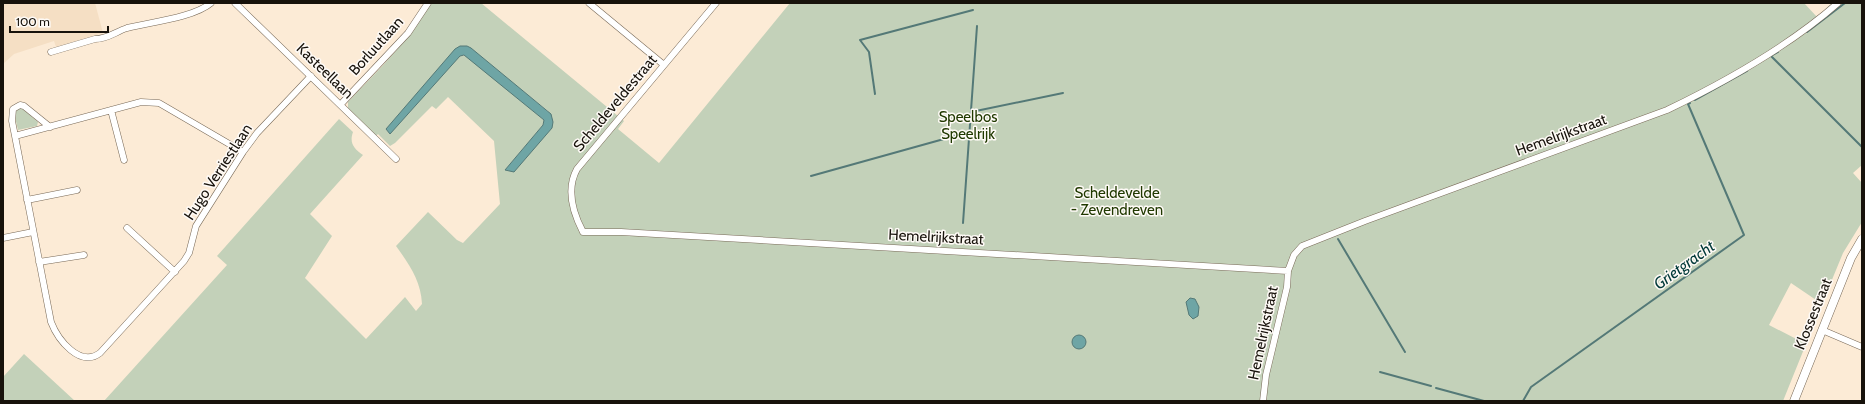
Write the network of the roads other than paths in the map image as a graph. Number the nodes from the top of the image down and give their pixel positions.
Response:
1 (211, 3) edge
2 (235, 3) edge
3 (428, 3) edge
4 (589, 3) edge
5 (716, 3) edge
6 (1838, 3) edge
7 (51, 52) dead end
8 (664, 65) junction
9 (311, 76) junction
10 (341, 104) junction
11 (111, 110) junction
12 (50, 127) junction
13 (15, 136) junction
14 (243, 152) junction
15 (396, 159) dead end
16 (124, 160) dead end
17 (78, 190) dead end
18 (27, 200) junction
19 (128, 228) dead end
20 (33, 232) junction
21 (583, 232) joint
22 (3, 238) edge
23 (1862, 239) edge
24 (84, 254) dead end
25 (39, 262) junction
26 (1288, 271) junction
27 (175, 272) junction
28 (1822, 330) junction
29 (1862, 347) edge
30 (1263, 401) edge
31 (1794, 401) edge

1 - 7 street
2 - 9 street, Kasteellaan
3 - 10 street, Borluutlaan
4 - 8 street
5 - 8 street, Scheldeveldestraat
6 - 26 street, Hemelrijkstraat
8 - 21 street, Scheldeveldestraat
9 - 10 street, Kasteellaan
9 - 14 street, Hugo Verriestlaan
10 - 15 street, Kasteellaan
11 - 12 street
11 - 14 street
11 - 16 street
12 - 13 street
12 - 13 street, Hugo Verriestlaan
13 - 18 street, Hugo Verriestlaan
14 - 27 street, Hugo Verriestlaan
17 - 18 street
18 - 20 street, Hugo Verriestlaan
19 - 27 street
20 - 22 street
20 - 25 street, Hugo Verriestlaan
21 - 26 street, Hemelrijkstraat
23 - 28 street, Klossestraat
24 - 25 street
25 - 27 street, Hugo Verriestlaan
26 - 30 street, Hemelrijkstraat
28 - 29 street
28 - 31 street, Klossestraat

